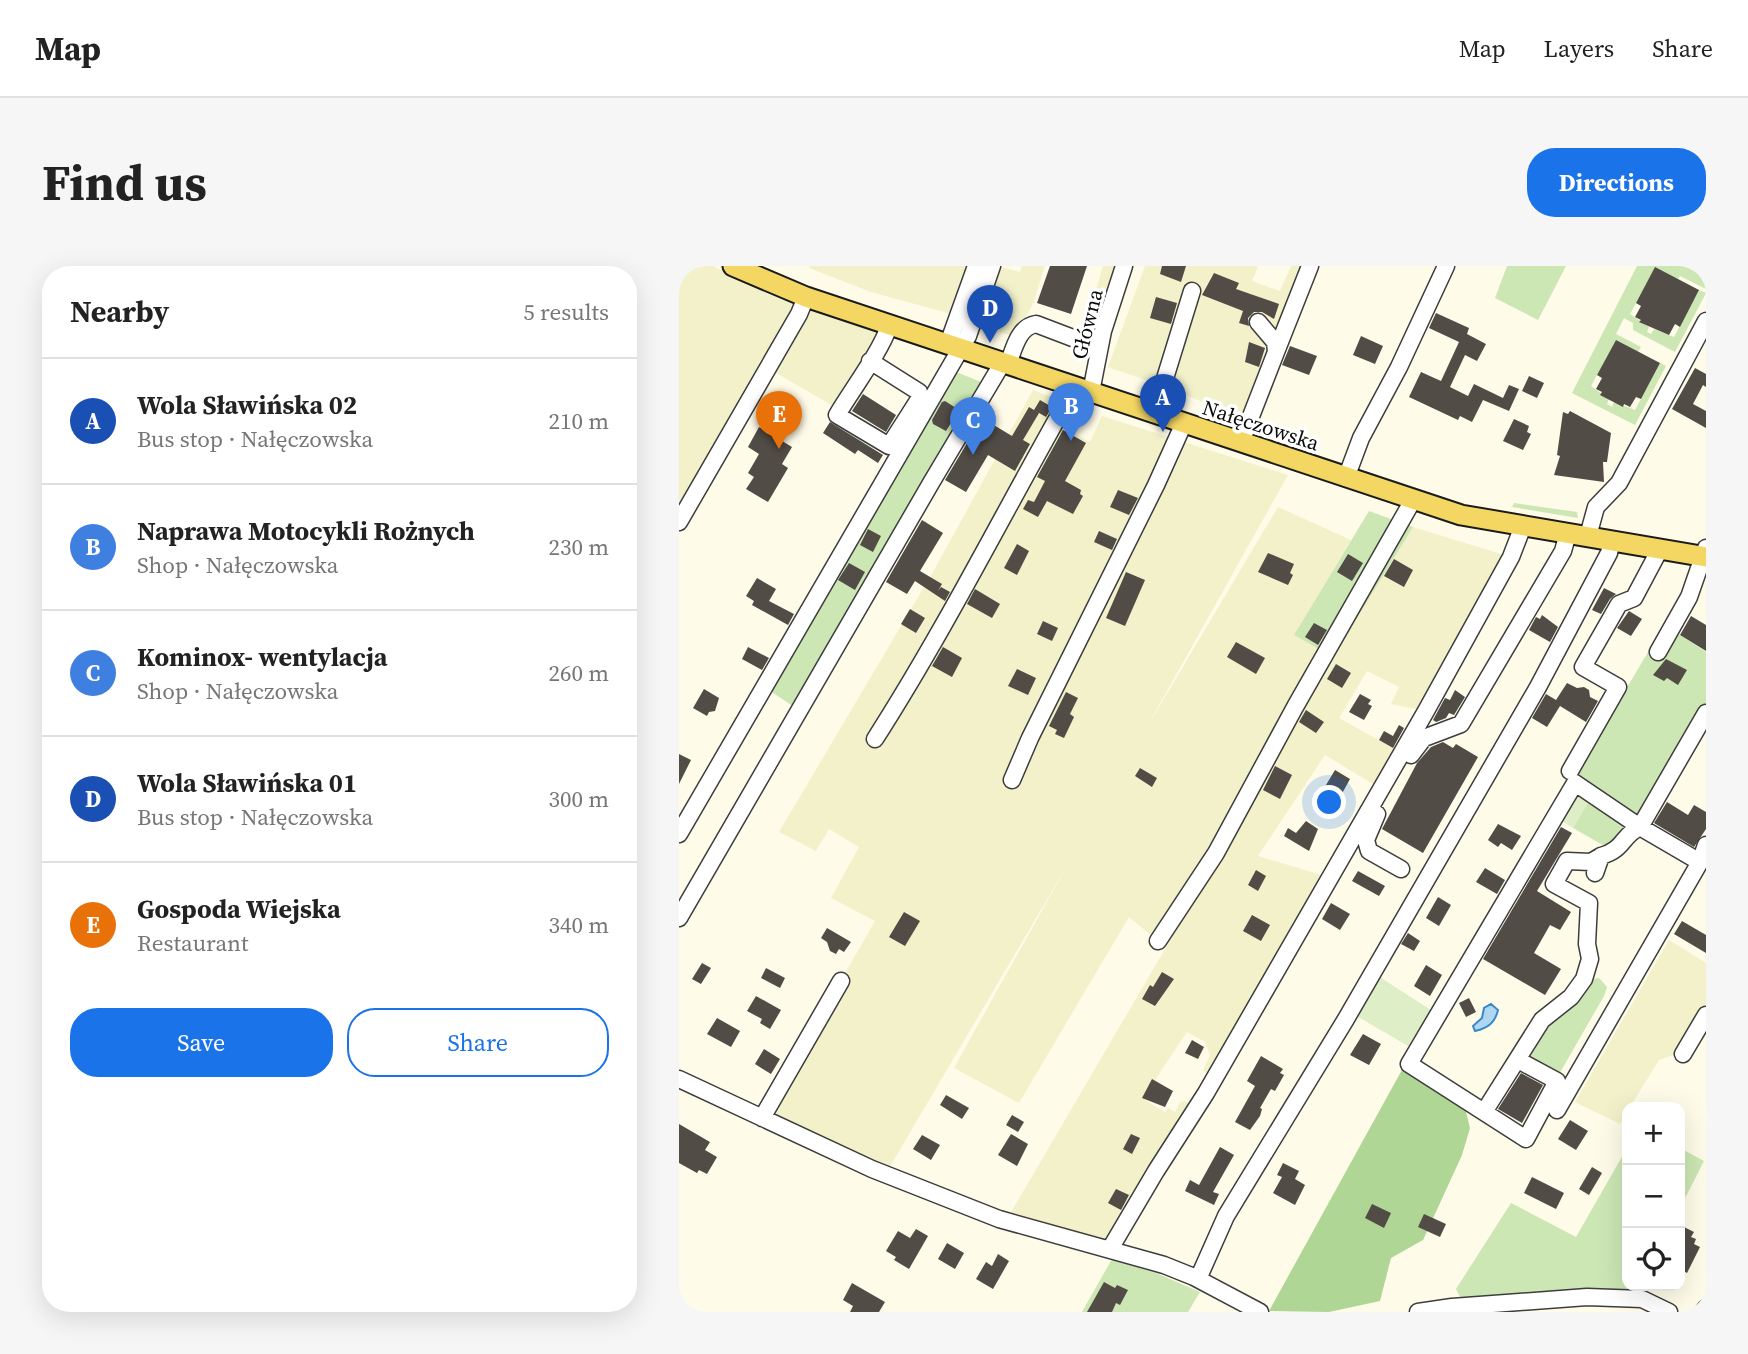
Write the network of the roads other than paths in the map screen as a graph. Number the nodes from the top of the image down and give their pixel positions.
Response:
1 (733, 266) edge
2 (976, 266) edge
3 (992, 266) edge
4 (1124, 266) edge
5 (1310, 266) edge
6 (1446, 266) edge
7 (1192, 291) dead end
8 (806, 297) junction
9 (1706, 321) edge
10 (1258, 322) dead end
11 (890, 324) junction
12 (954, 346) junction
13 (1099, 348) junction
14 (1276, 352) junction
15 (870, 361) junction
16 (1006, 363) junction
17 (1083, 390) junction
18 (1154, 414) junction
19 (1184, 424) junction
20 (1241, 442) junction
21 (1346, 478) junction
22 (1413, 500) junction
23 (679, 522) edge
24 (1523, 526) junction
25 (1568, 533) junction
26 (1588, 536) junction
27 (1612, 540) junction
28 (1660, 548) junction
29 (1705, 554) edge
30 (1658, 652) dead end
31 (1706, 713) edge
32 (875, 739) dead end
33 (1570, 771) dead end
34 (1012, 780) dead end
35 (1640, 827) junction
36 (679, 834) edge
37 (1706, 845) edge
38 (1601, 856) junction
39 (1696, 860) junction
40 (1401, 869) dead end
41 (1595, 873) dead end
42 (1675, 886) dead end
43 (679, 918) edge
44 (1158, 941) dead end
45 (841, 981) dead end
46 (1706, 1015) edge
47 (1683, 1054) dead end
48 (1518, 1060) junction
49 (679, 1079) edge
50 (1557, 1110) dead end
51 (1483, 1112) junction
52 (762, 1118) junction
53 (1110, 1249) junction
54 (1198, 1279) junction
55 (1260, 1312) edge
56 (1419, 1312) edge
57 (1668, 1312) edge

1 - 8 main road, Nałęczowska
2 - 12 street
3 - 12 street
4 - 13 street, Główna
5 - 14 street
6 - 21 street
7 - 18 street
8 - 11 main road, Nałęczowska
8 - 23 street
9 - 26 street
10 - 14 street
11 - 12 main road, Nałęczowska
11 - 15 street
12 - 16 main road, Nałęczowska
12 - 36 street
13 - 16 street
13 - 17 street, Główna
14 - 20 street
15 - 15 street
16 - 17 main road, Nałęczowska
16 - 43 street
17 - 18 main road, Nałęczowska
17 - 32 street, Główna
18 - 19 main road, Nałęczowska
19 - 20 main road, Nałęczowska
19 - 34 street
20 - 21 main road, Nałęczowska
21 - 22 main road, Nałęczowska
22 - 24 main road, Nałęczowska
22 - 44 street
24 - 25 main road, Nałęczowska
24 - 53 street
25 - 26 main road, Nałęczowska
25 - 40 street
26 - 27 main road, Nałęczowska
27 - 28 main road, Nałęczowska
27 - 54 street
28 - 29 main road, Nałęczowska
28 - 33 street
29 - 30 street
31 - 35 street
35 - 38 street
35 - 39 street
35 - 51 street
37 - 39 street
38 - 41 street
38 - 48 street
39 - 42 street
39 - 50 street
45 - 52 street
46 - 47 street
48 - 51 street
48 - 51 street
49 - 52 street
52 - 53 street
53 - 54 street
54 - 55 street
56 - 57 street

